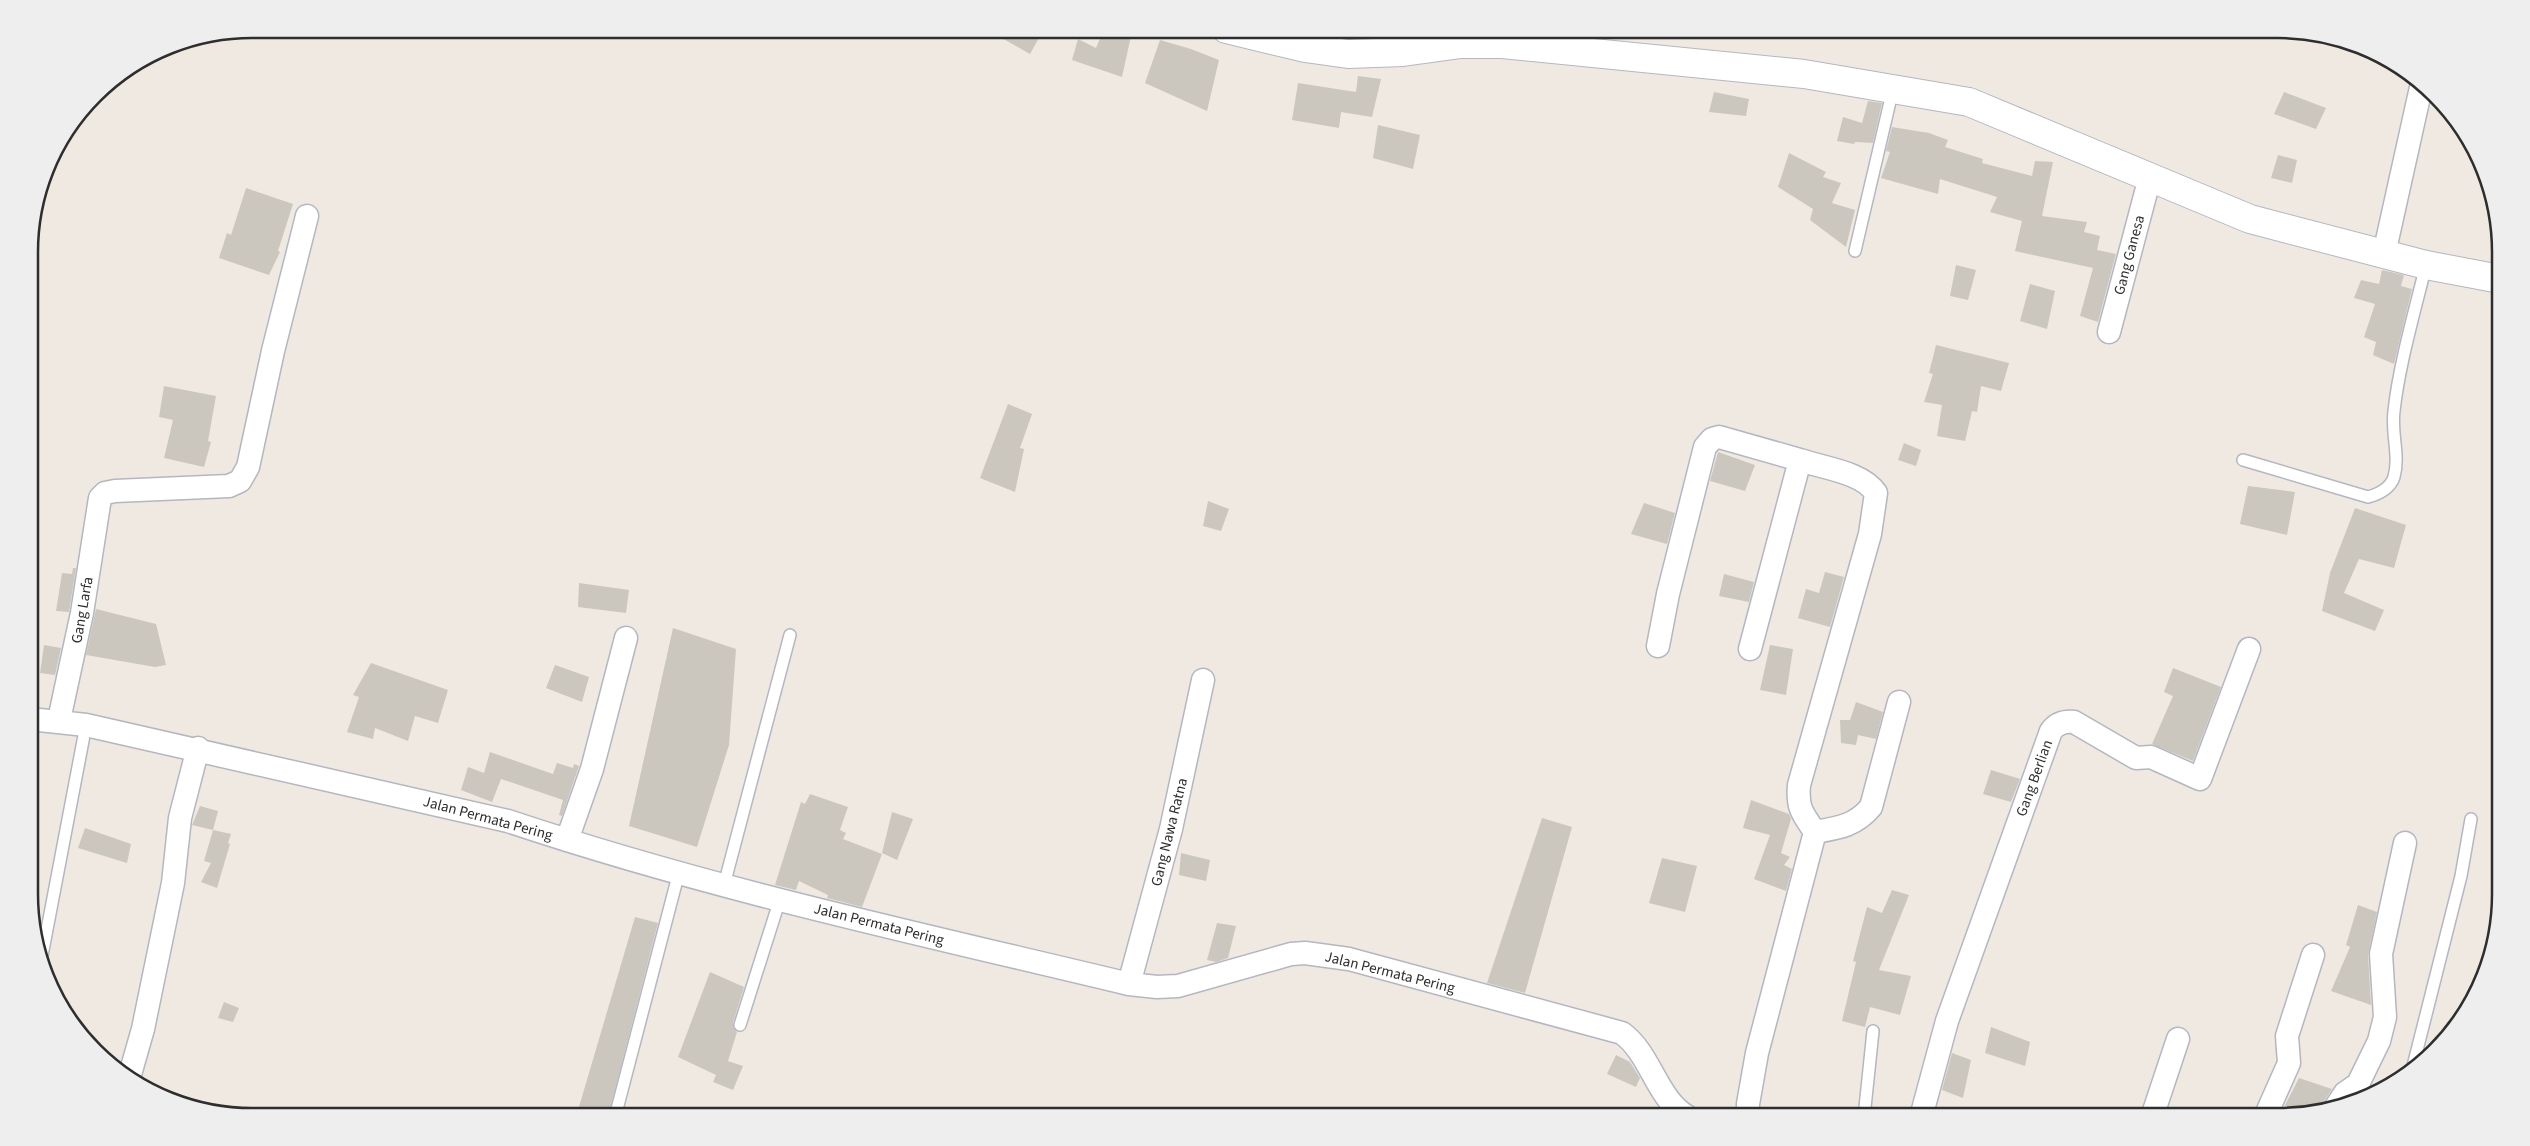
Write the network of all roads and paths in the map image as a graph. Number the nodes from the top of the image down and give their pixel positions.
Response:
1 (1263, 38) edge
2 (1893, 89) junction
3 (2420, 91) edge
4 (2150, 177) junction
5 (307, 216) dead end
6 (1855, 251) dead end
7 (2384, 254) junction
8 (2426, 265) junction
9 (2492, 277) edge
10 (2109, 332) dead end
11 (1800, 460) junction
12 (2242, 460) dead end
13 (790, 636) dead end
14 (626, 638) dead end
15 (1658, 646) dead end
16 (1750, 649) dead end
17 (2249, 649) dead end
18 (1203, 680) dead end
19 (1899, 702) dead end
20 (38, 719) edge
21 (59, 720) junction
22 (86, 724) junction
23 (198, 748) junction
24 (2470, 819) dead end
25 (1815, 832) junction
26 (567, 840) junction
27 (2406, 843) dead end
28 (679, 872) junction
29 (724, 885) junction
30 (780, 898) junction
31 (44, 945) edge
32 (2313, 955) dead end
33 (1129, 984) junction
34 (740, 1025) dead end
35 (1873, 1031) dead end
36 (2178, 1039) dead end
37 (2415, 1059) edge
38 (130, 1070) edge
39 (2341, 1099) edge
40 (617, 1108) edge
41 (1679, 1108) edge
42 (1748, 1108) edge
43 (1865, 1108) edge
44 (1923, 1108) edge
45 (2155, 1108) edge
46 (2269, 1108) edge

1 - 2 street
2 - 4 street
2 - 6 lane
3 - 7 street
4 - 7 street
4 - 10 street, Gang Ganesa
5 - 21 street, Gang Larfa
7 - 8 street
8 - 9 street
8 - 12 lane
11 - 15 street
11 - 16 street
11 - 25 street
13 - 29 lane
14 - 26 street
17 - 44 street, Gang Berlian
18 - 33 street, Gang Nawa Ratna
19 - 25 street
20 - 21 street, Jalan Permata Pering
21 - 22 street, Jalan Permata Pering
22 - 23 street, Jalan Permata Pering
22 - 31 lane
23 - 26 street, Jalan Permata Pering
23 - 38 street
24 - 37 lane
25 - 42 street
26 - 28 street, Jalan Permata Pering
27 - 39 street
28 - 29 street, Jalan Permata Pering
28 - 40 lane
29 - 30 street, Jalan Permata Pering
30 - 33 street, Jalan Permata Pering
30 - 34 lane
32 - 46 street
33 - 41 street, Jalan Permata Pering
35 - 43 lane
36 - 45 street

